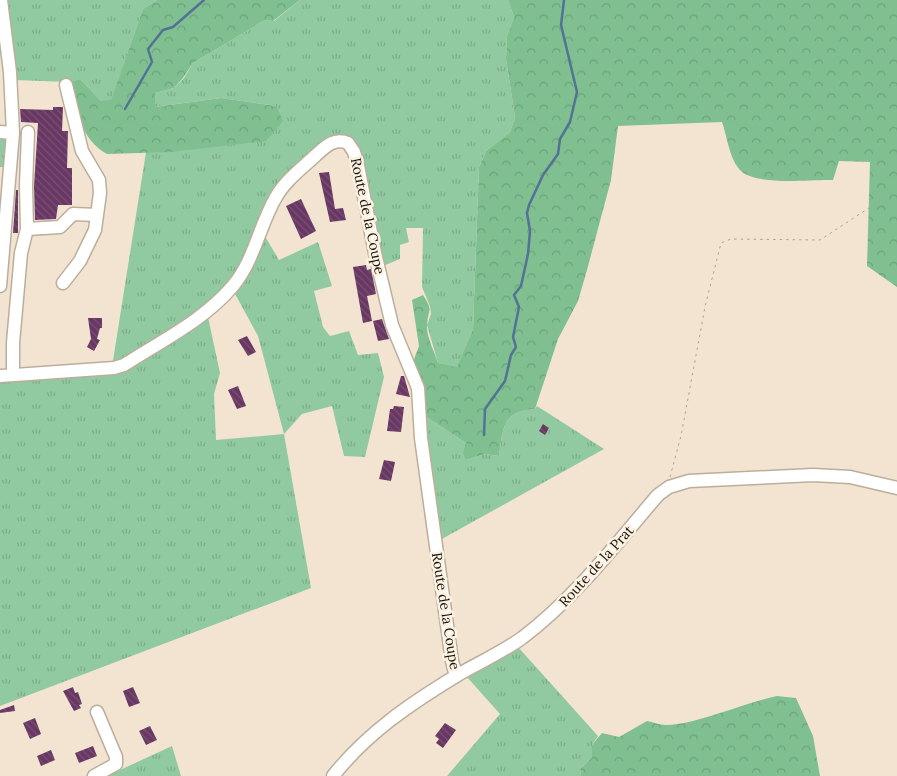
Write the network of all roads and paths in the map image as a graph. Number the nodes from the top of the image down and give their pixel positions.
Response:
1 (1, 0) edge
2 (66, 85) dead end
3 (6, 132) edge
4 (28, 132) dead end
5 (897, 187) edge
6 (97, 215) junction
7 (27, 229) junction
8 (62, 283) dead end
9 (0, 286) edge
10 (6, 375) edge
11 (668, 487) junction
12 (897, 488) edge
13 (456, 676) junction
14 (97, 712) dead end
15 (94, 776) edge
16 (334, 776) edge

1 - 3 street
2 - 6 street
3 - 9 street
4 - 7 street
5 - 11 path
6 - 7 street
6 - 8 street
7 - 10 street
10 - 13 street, Route de la Coupe
11 - 12 street, Route de la Prat
11 - 13 street, Route de la Prat
13 - 16 street, Route de la Prat
14 - 15 street

